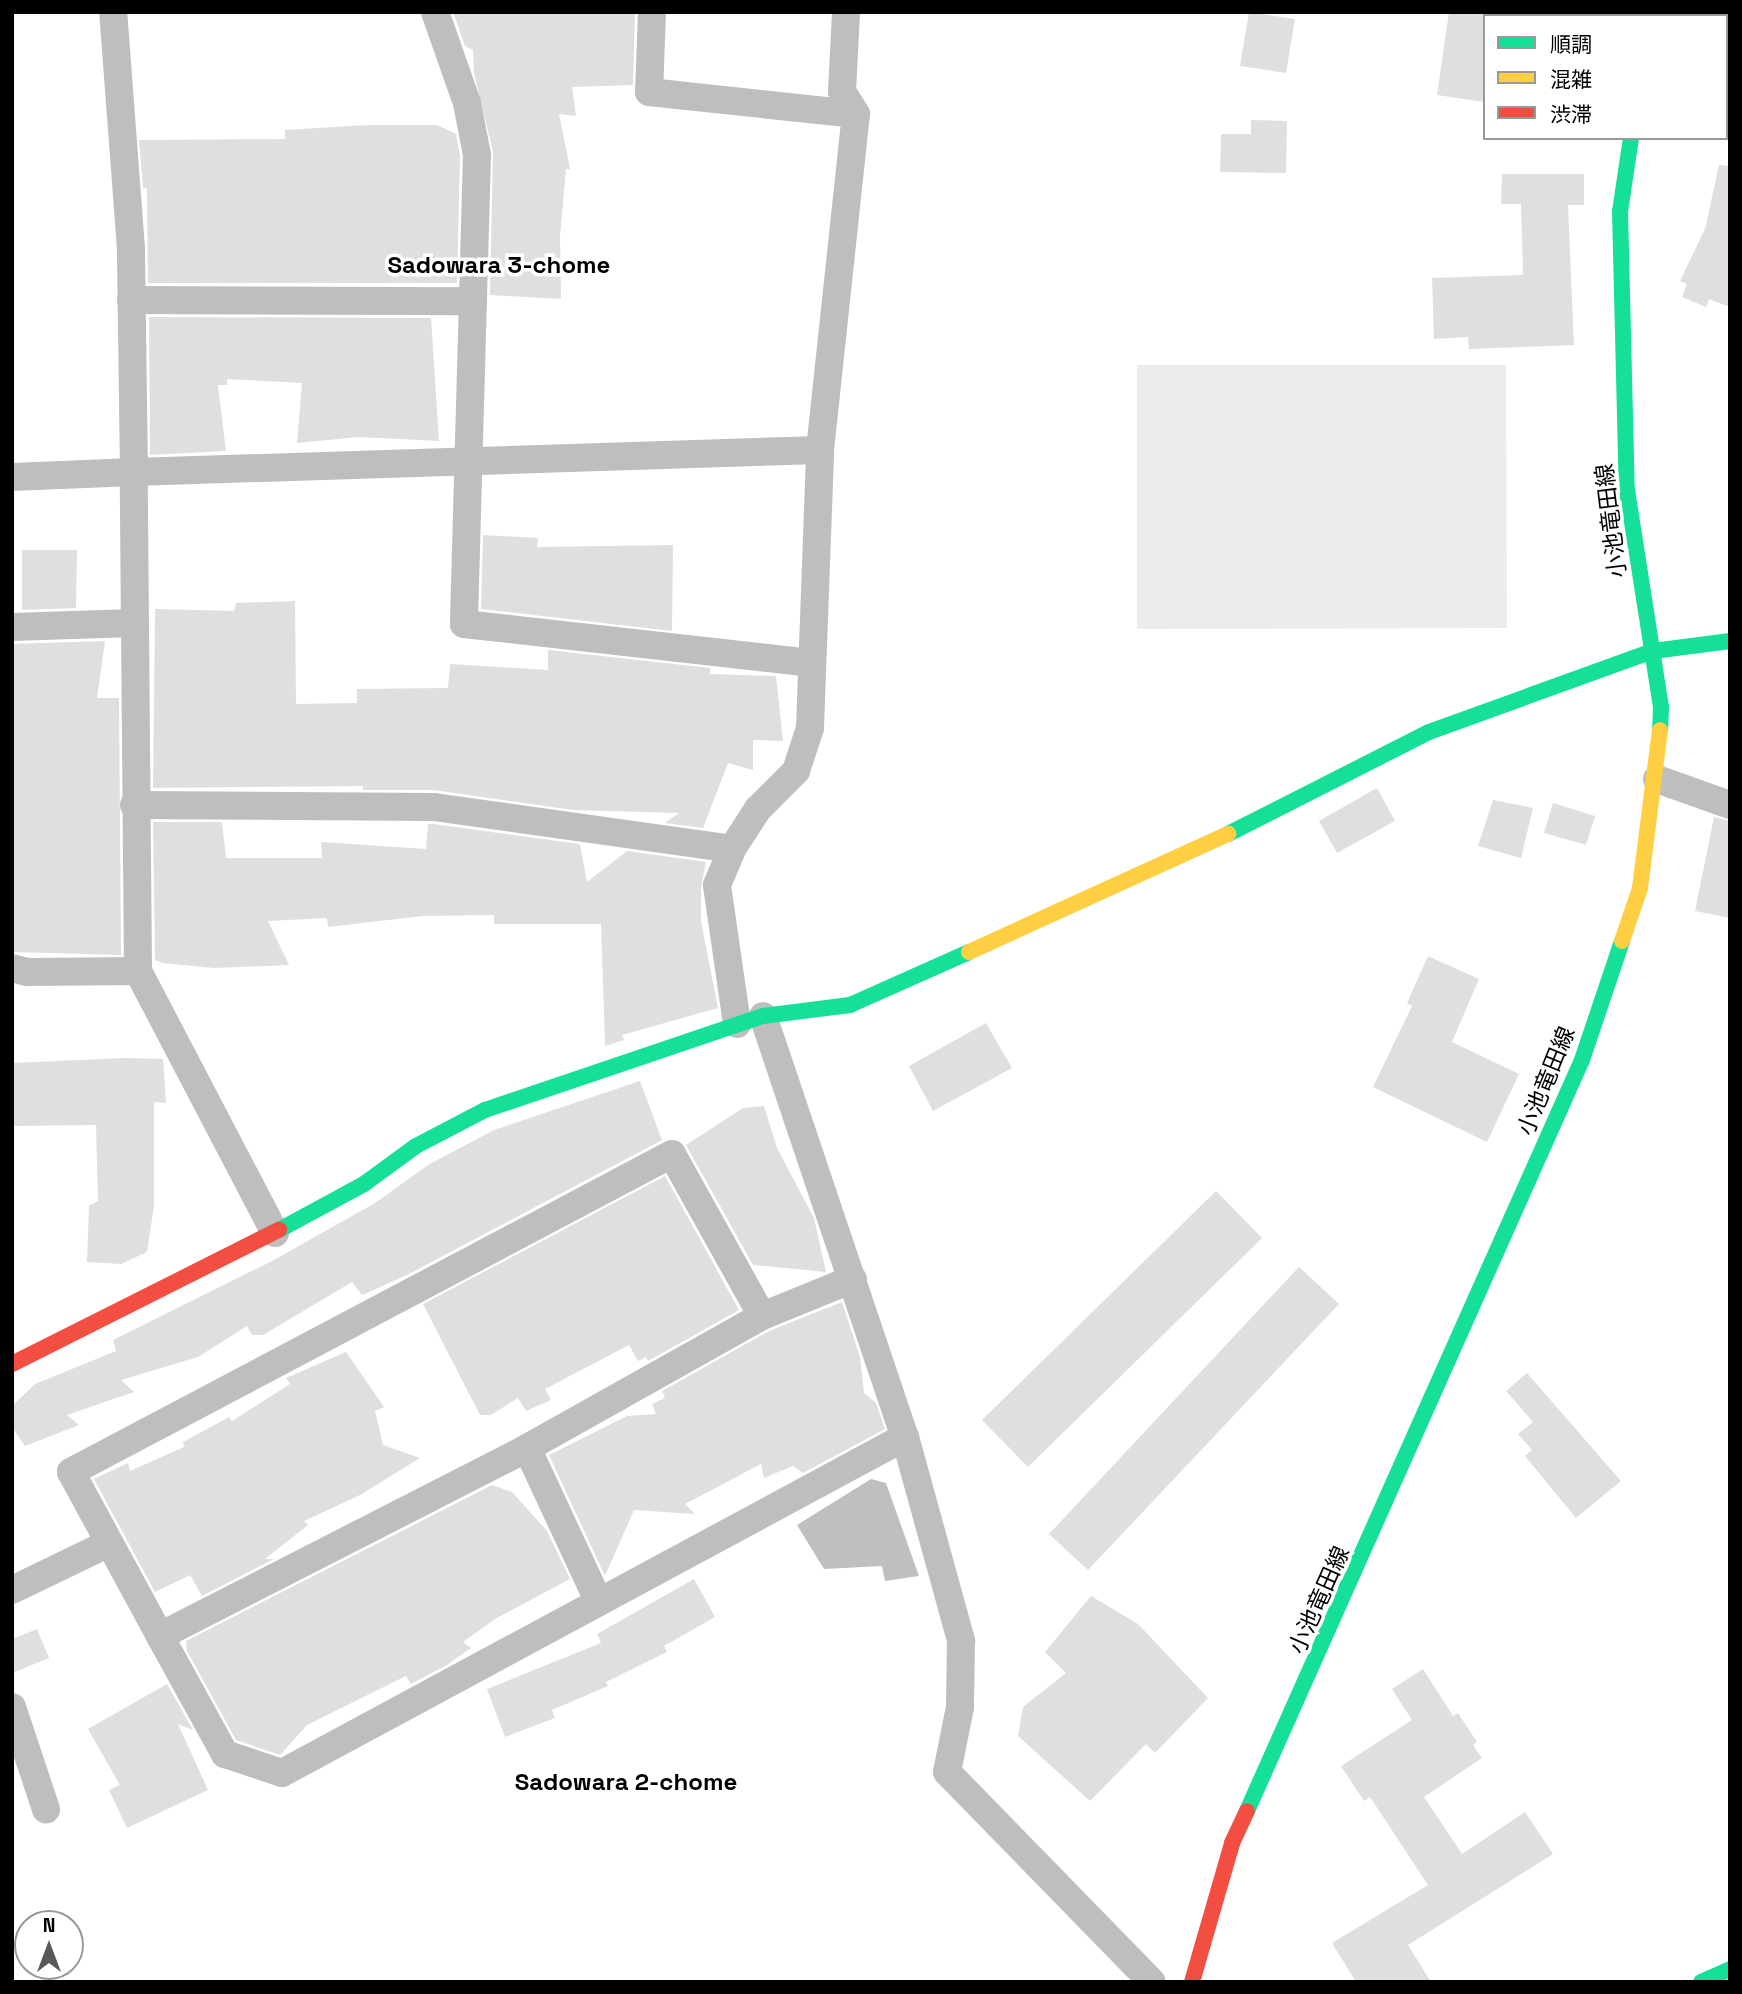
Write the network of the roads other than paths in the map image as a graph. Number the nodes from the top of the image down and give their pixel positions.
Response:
1 (113, 12) edge
2 (435, 12) edge
3 (652, 12) edge
4 (846, 12) edge
5 (856, 114) junction
6 (1631, 140) edge
7 (131, 300) junction
8 (473, 301) junction
9 (820, 450) junction
10 (467, 461) junction
11 (134, 472) junction
12 (12, 477) edge
13 (134, 623) junction
14 (12, 627) edge
15 (1730, 641) edge
16 (1653, 651) junction
17 (811, 663) junction
18 (1657, 779) junction
19 (134, 805) junction
20 (1730, 806) edge
21 (732, 849) junction
22 (12, 968) edge
23 (138, 971) junction
24 (750, 1020) junction
25 (275, 1233) junction
26 (853, 1279) junction
27 (762, 1316) junction
28 (12, 1363) edge
29 (905, 1437) junction
30 (527, 1448) junction
31 (107, 1544) junction
32 (12, 1591) edge
33 (598, 1600) junction
34 (160, 1636) junction
35 (12, 1707) edge
36 (46, 1809) dead end
37 (1730, 1969) edge
38 (1152, 1982) edge
39 (1192, 1982) edge
40 (1701, 1982) edge

1 - 7 street
2 - 8 street
3 - 5 street
4 - 5 street
5 - 9 street
6 - 16 main road, 小池竜田線
7 - 8 street
7 - 11 street
8 - 10 street
9 - 10 street
9 - 17 street
10 - 11 street
10 - 17 street
11 - 12 street
11 - 13 street
13 - 14 street
13 - 19 street
15 - 16 main road
16 - 18 main road, 小池竜田線
16 - 24 main road
17 - 21 street
18 - 20 street
18 - 39 main road, 小池竜田線
19 - 21 street
19 - 23 street
21 - 24 street
22 - 23 street
23 - 25 street
24 - 25 main road
24 - 26 street
25 - 28 main road
26 - 27 street
26 - 29 street
27 - 30 street
27 - 31 street
29 - 33 street
29 - 38 street
30 - 33 street
30 - 34 street
31 - 32 street
31 - 34 street
33 - 34 street
35 - 36 street
37 - 40 main road

